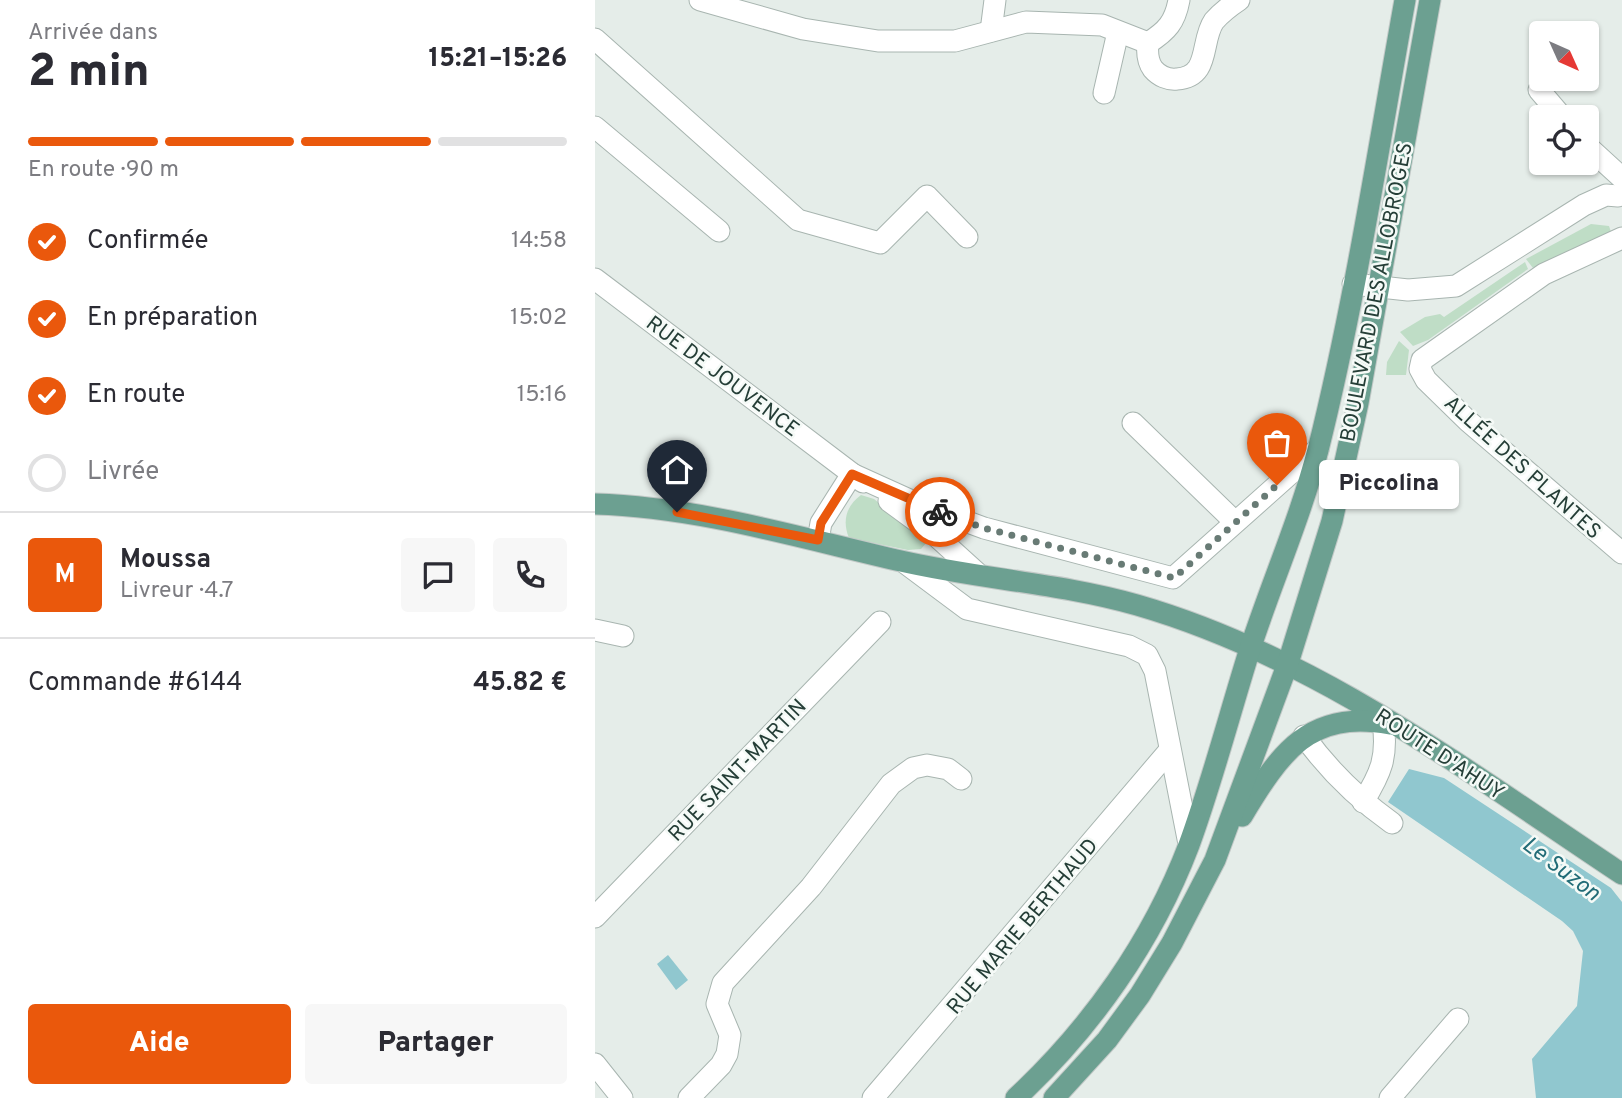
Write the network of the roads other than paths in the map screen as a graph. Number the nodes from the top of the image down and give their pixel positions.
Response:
1 (700, 0) edge
2 (995, 0) edge
3 (1179, 0) edge
4 (1238, 0) edge
5 (1405, 0) edge
6 (1430, 0) edge
7 (725, 3) edge
8 (991, 31) junction
9 (1118, 32) junction
10 (595, 39) edge
11 (1148, 43) junction
12 (1540, 91) edge
13 (1104, 93) dead end
14 (1552, 105) edge
15 (595, 127) edge
16 (1599, 162) edge
17 (1621, 191) edge
18 (719, 231) dead end
19 (967, 237) dead end
20 (1622, 238) edge
21 (595, 279) edge
22 (1353, 284) junction
23 (1378, 287) junction
24 (1133, 423) dead end
25 (1318, 449) junction
26 (852, 474) junction
27 (600, 502) edge
28 (1235, 522) junction
29 (818, 540) junction
30 (1622, 553) edge
31 (904, 562) junction
32 (977, 573) junction
33 (880, 622) dead end
34 (595, 630) edge
35 (624, 636) dead end
36 (1251, 647) junction
37 (1288, 663) junction
38 (1391, 724) junction
39 (1304, 736) junction
40 (1169, 751) junction
41 (961, 779) dead end
42 (1363, 802) junction
43 (1392, 823) dead end
44 (1189, 844) junction
45 (1215, 860) junction
46 (1622, 874) edge
47 (595, 917) edge
48 (1458, 1019) dead end
49 (595, 1064) edge
50 (622, 1098) edge
51 (689, 1098) edge
52 (873, 1098) edge
53 (1016, 1098) edge
54 (1054, 1098) edge
55 (1390, 1098) edge

1 - 7 street
2 - 8 street
3 - 11 street
4 - 11 street
5 - 22 main road, BOULEVARD DES ALLOBROGES
6 - 23 main road, BOULEVARD DES ALLOBROGES
7 - 8 street
8 - 9 street
9 - 11 street
9 - 13 street
10 - 19 street
12 - 14 street
15 - 18 street
16 - 17 street
17 - 23 street
20 - 30 street, ALLÉE DES PLANTES
21 - 26 street, RUE DE JOUVENCE
22 - 23 street
22 - 25 main road, BOULEVARD DES ALLOBROGES
23 - 37 main road, BOULEVARD DES ALLOBROGES
24 - 28 street
25 - 28 street, RUE DE JOUVENCE
25 - 36 main road, BOULEVARD DES ALLOBROGES
26 - 28 street, RUE DE JOUVENCE
26 - 29 street
26 - 32 street, RUE DE JOUVENCE
27 - 29 main road, ROUTE D'AHUY
29 - 31 main road, ROUTE D'AHUY
31 - 32 main road, ROUTE D'AHUY
31 - 40 street
32 - 36 main road, ROUTE D'AHUY
33 - 47 street, RUE SAINT-MARTIN
34 - 35 street
36 - 37 main road, ROUTE D'AHUY
36 - 44 main road, BOULEVARD DES ALLOBROGES
37 - 38 main road, ROUTE D'AHUY
37 - 45 main road, BOULEVARD DES ALLOBROGES
38 - 39 main road
38 - 42 street
38 - 46 main road, ROUTE D'AHUY
39 - 42 street
39 - 45 main road
40 - 44 street
40 - 52 street, RUE MARIE BERTHAUD
41 - 51 street
42 - 43 street
44 - 53 main road, BOULEVARD DES ALLOBROGES
45 - 54 main road
48 - 55 street
49 - 50 street

